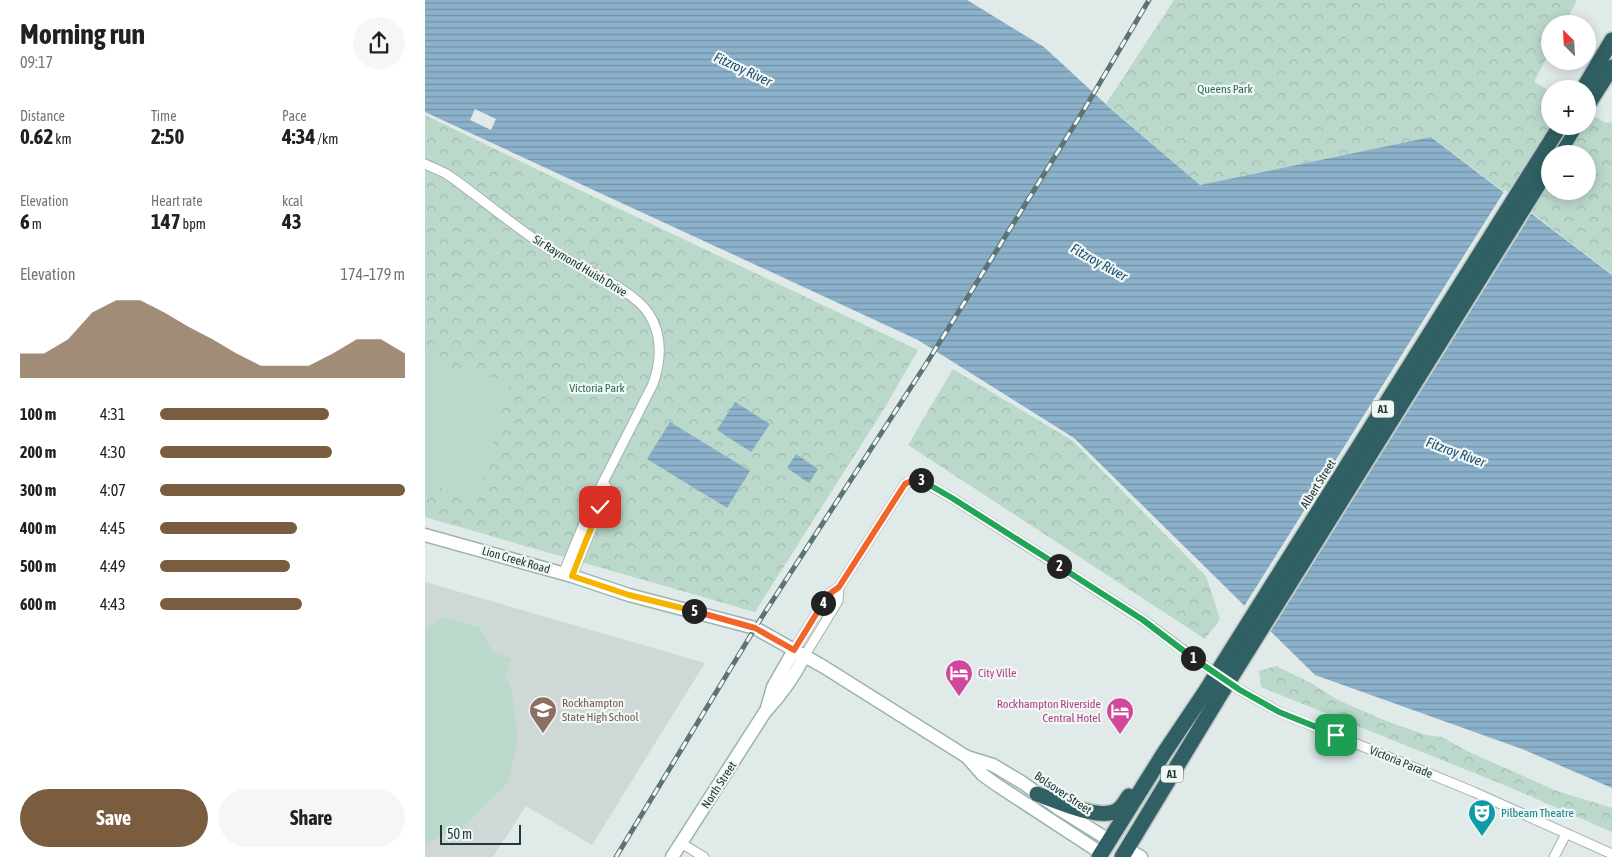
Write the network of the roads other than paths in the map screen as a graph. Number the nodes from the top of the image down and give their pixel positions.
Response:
1 (1612, 40) edge
2 (1612, 67) edge
3 (1595, 80) edge
4 (1596, 87) edge
5 (1554, 135) edge
6 (425, 164) edge
7 (1541, 180) edge
8 (897, 495) joint
9 (425, 535) edge
10 (567, 575) junction
11 (799, 652) junction
12 (1211, 696) junction
13 (1164, 753) junction
14 (967, 758) junction
15 (1037, 794) junction
16 (1566, 834) junction
17 (681, 843) junction
18 (1105, 852) edge
19 (1124, 853) edge
20 (1612, 854) edge
21 (672, 857) edge
22 (704, 857) edge
23 (1141, 857) edge
24 (1554, 857) edge

1 - 3 highway
2 - 4 highway
5 - 12 highway, Albert Street / A1, bridge
6 - 10 street, Sir Raymond Huish Drive
7 - 12 highway, Albert Street / A1, bridge
8 - 11 street, North Street
8 - 16 street, Victoria Parade
9 - 10 street, Lion Creek Road
10 - 11 street, Lion Creek Road
11 - 14 street, Bolsover Street
11 - 17 street, North Street
12 - 13 highway, Albert Street / A1
12 - 19 highway, Albert Street / A1
13 - 15 highway
13 - 18 highway, Albert Street / A1
14 - 15 street, Bolsover Street
14 - 18 street, Bolsover Street
15 - 18 street, Bolsover Street
16 - 20 street, Victoria Parade
16 - 24 street
17 - 21 street, North Street
17 - 22 street
18 - 19 highway, Bolsover Street
19 - 23 street, Bolsover Street

